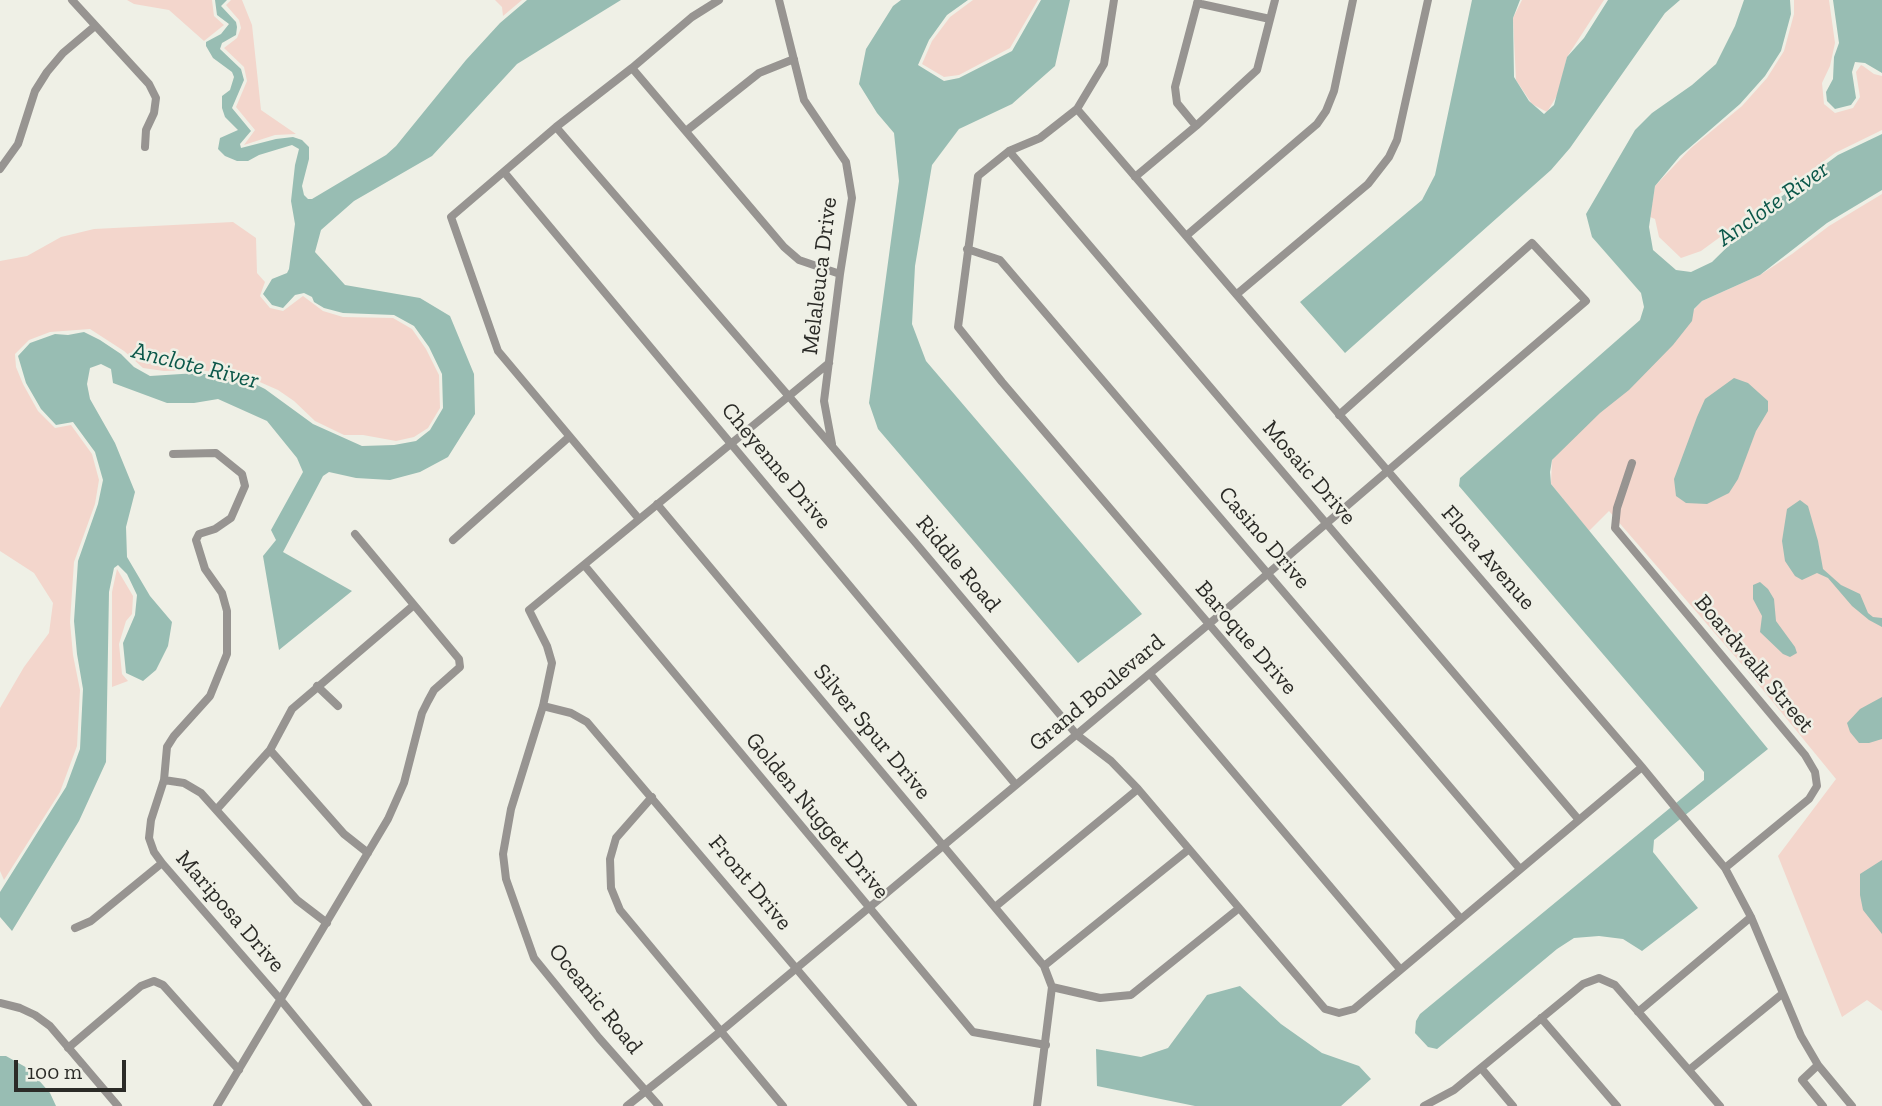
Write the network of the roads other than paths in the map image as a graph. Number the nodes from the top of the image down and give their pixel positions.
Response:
1 (72, 0) edge
2 (719, 0) edge
3 (779, 0) edge
4 (1114, 0) edge
5 (1275, 0) edge
6 (1353, 0) edge
7 (1428, 0) edge
8 (1198, 1) edge
9 (1270, 19) junction
10 (95, 26) junction
11 (794, 59) junction
12 (632, 68) junction
13 (1077, 109) junction
14 (1196, 126) junction
15 (556, 127) junction
16 (686, 131) junction
17 (145, 147) dead end
18 (1009, 151) junction
19 (0, 169) edge
20 (504, 172) junction
21 (1135, 177) junction
22 (1185, 236) junction
23 (967, 249) junction
24 (840, 274) junction
25 (1237, 294) junction
26 (829, 363) junction
27 (788, 395) junction
28 (1339, 415) junction
29 (569, 437) junction
30 (733, 443) junction
31 (832, 446) junction
32 (173, 454) dead end
33 (1632, 463) dead end
34 (1388, 471) junction
35 (657, 504) junction
36 (639, 519) junction
37 (1326, 523) junction
38 (355, 534) dead end
39 (453, 541) dead end
40 (585, 566) junction
41 (1268, 572) junction
42 (414, 605) junction
43 (1209, 624) junction
44 (1150, 674) junction
45 (317, 686) junction
46 (338, 706) dead end
47 (543, 706) junction
48 (1077, 735) junction
49 (270, 750) junction
50 (1642, 767) junction
51 (164, 780) junction
52 (1016, 785) junction
53 (1138, 789) junction
54 (652, 797) junction
55 (217, 809) junction
56 (1580, 820) junction
57 (942, 845) junction
58 (1188, 850) junction
59 (368, 853) junction
60 (162, 863) junction
61 (1725, 868) junction
62 (1520, 869) junction
63 (868, 906) junction
64 (995, 906) junction
65 (1238, 909) junction
66 (1751, 917) junction
67 (1461, 919) junction
68 (327, 923) junction
69 (75, 928) dead end
70 (1044, 966) junction
71 (796, 967) junction
72 (1400, 969) junction
73 (1052, 987) junction
74 (1782, 994) junction
75 (280, 999) junction
76 (0, 1003) edge
77 (1638, 1012) junction
78 (1541, 1018) junction
79 (719, 1031) junction
80 (1046, 1045) junction
81 (68, 1048) junction
82 (1818, 1065) junction
83 (1481, 1068) junction
84 (239, 1070) junction
85 (1689, 1070) junction
86 (646, 1090) junction
87 (118, 1106) edge
88 (218, 1106) edge
89 (368, 1106) edge
90 (627, 1106) edge
91 (659, 1106) edge
92 (783, 1106) edge
93 (913, 1106) edge
94 (1037, 1106) edge
95 (1424, 1106) edge
96 (1513, 1106) edge
97 (1617, 1106) edge
98 (1720, 1106) edge
99 (1823, 1106) edge
100 (1852, 1106) edge

1 - 10 street
2 - 12 street
3 - 11 street, Melaleuca Drive
4 - 13 street
5 - 9 street
6 - 22 street
7 - 25 street
8 - 9 street
8 - 14 street
9 - 14 street
10 - 17 street
10 - 19 street
11 - 16 street
11 - 24 street, Melaleuca Drive
12 - 15 street
12 - 16 street
13 - 18 street, Baroque Drive
13 - 21 street, Flora Avenue
14 - 21 street
15 - 20 street
15 - 27 street, Riddle Road
16 - 24 street
18 - 23 street, Baroque Drive
18 - 37 street, Mosaic Drive
20 - 29 street
20 - 30 street, Cheyenne Drive
21 - 22 street, Flora Avenue
22 - 25 street, Flora Avenue
23 - 41 street, Casino Drive
23 - 43 street, Baroque Drive
24 - 26 street, Melaleuca Drive
25 - 28 street, Flora Avenue
26 - 27 street
26 - 31 street, Melaleuca Drive
27 - 30 street
27 - 31 street, Riddle Road
28 - 34 street, Flora Avenue
28 - 34 street, Grand Boulevard
29 - 36 street
29 - 39 street
30 - 35 street
30 - 52 street, Cheyenne Drive
31 - 48 street, Riddle Road
32 - 51 street, Mariposa Drive
33 - 61 street, Boardwalk Street
34 - 37 street, Grand Boulevard
34 - 50 street, Flora Avenue
35 - 36 street
35 - 57 street, Silver Spur Drive
36 - 40 street
37 - 41 street, Grand Boulevard
37 - 56 street, Mosaic Drive
38 - 42 street
40 - 47 street, Oceanic Road
40 - 63 street, Golden Nugget Drive
41 - 43 street, Grand Boulevard
41 - 62 street, Casino Drive
42 - 45 street
42 - 59 street
43 - 44 street, Grand Boulevard
43 - 67 street, Baroque Drive
44 - 48 street, Grand Boulevard
44 - 72 street
45 - 46 street
45 - 49 street
47 - 54 street, Front Drive
47 - 86 street, Oceanic Road
48 - 52 street, Grand Boulevard
48 - 53 street, Riddle Road
49 - 55 street
49 - 59 street
50 - 56 street
50 - 61 street, Flora Avenue
51 - 55 street
51 - 60 street, Mariposa Drive
52 - 57 street, Grand Boulevard
53 - 58 street, Riddle Road
53 - 64 street
54 - 71 street, Front Drive
54 - 79 street
55 - 68 street
56 - 62 street
57 - 63 street, Grand Boulevard
57 - 64 street, Silver Spur Drive
58 - 65 street, Riddle Road
58 - 70 street
59 - 68 street
60 - 69 street
60 - 75 street, Mariposa Drive
61 - 66 street, Flora Avenue
62 - 67 street
63 - 71 street, Grand Boulevard
63 - 80 street, Golden Nugget Drive
64 - 70 street, Silver Spur Drive
65 - 72 street, Riddle Road
65 - 73 street
66 - 74 street, Flora Avenue
66 - 77 street
67 - 72 street
68 - 75 street
70 - 73 street, Silver Spur Drive
71 - 79 street, Grand Boulevard
71 - 93 street, Front Drive
73 - 80 street
74 - 82 street, Flora Avenue
74 - 85 street
75 - 84 street
75 - 89 street, Mariposa Drive
76 - 81 street
77 - 78 street
77 - 85 street
78 - 83 street
78 - 97 street
79 - 86 street, Grand Boulevard
79 - 92 street
80 - 94 street
81 - 84 street
81 - 87 street
82 - 99 street
82 - 100 street, Flora Avenue
83 - 95 street
83 - 96 street
84 - 88 street
85 - 98 street
86 - 90 street, Grand Boulevard
86 - 91 street, Oceanic Road

